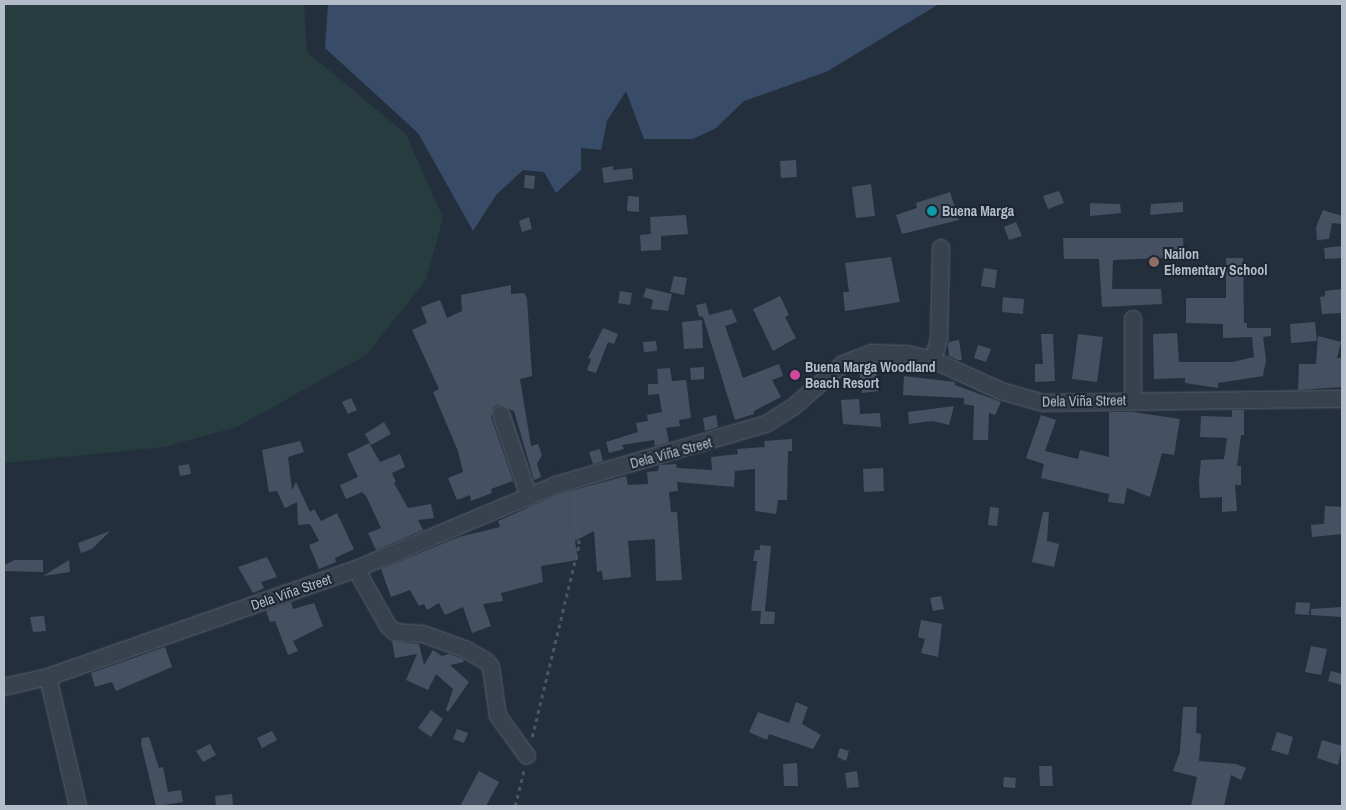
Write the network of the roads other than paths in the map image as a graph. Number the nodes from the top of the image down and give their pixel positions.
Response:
1 (941, 248) dead end
2 (1133, 319) dead end
3 (933, 360) junction
4 (1342, 399) edge
5 (1133, 400) junction
6 (502, 414) dead end
7 (529, 497) junction
8 (356, 569) junction
9 (48, 677) junction
10 (4, 687) edge
11 (527, 756) road end
12 (78, 806) edge

1 - 3 street
2 - 5 street
3 - 5 street, Dela Viña Street
3 - 7 street, Dela Viña Street
4 - 5 street, Dela Viña Street
6 - 7 street
7 - 8 street, Dela Viña Street
8 - 9 street, Dela Viña Street
8 - 11 street
9 - 10 street, Dela Viña Street
9 - 12 street

